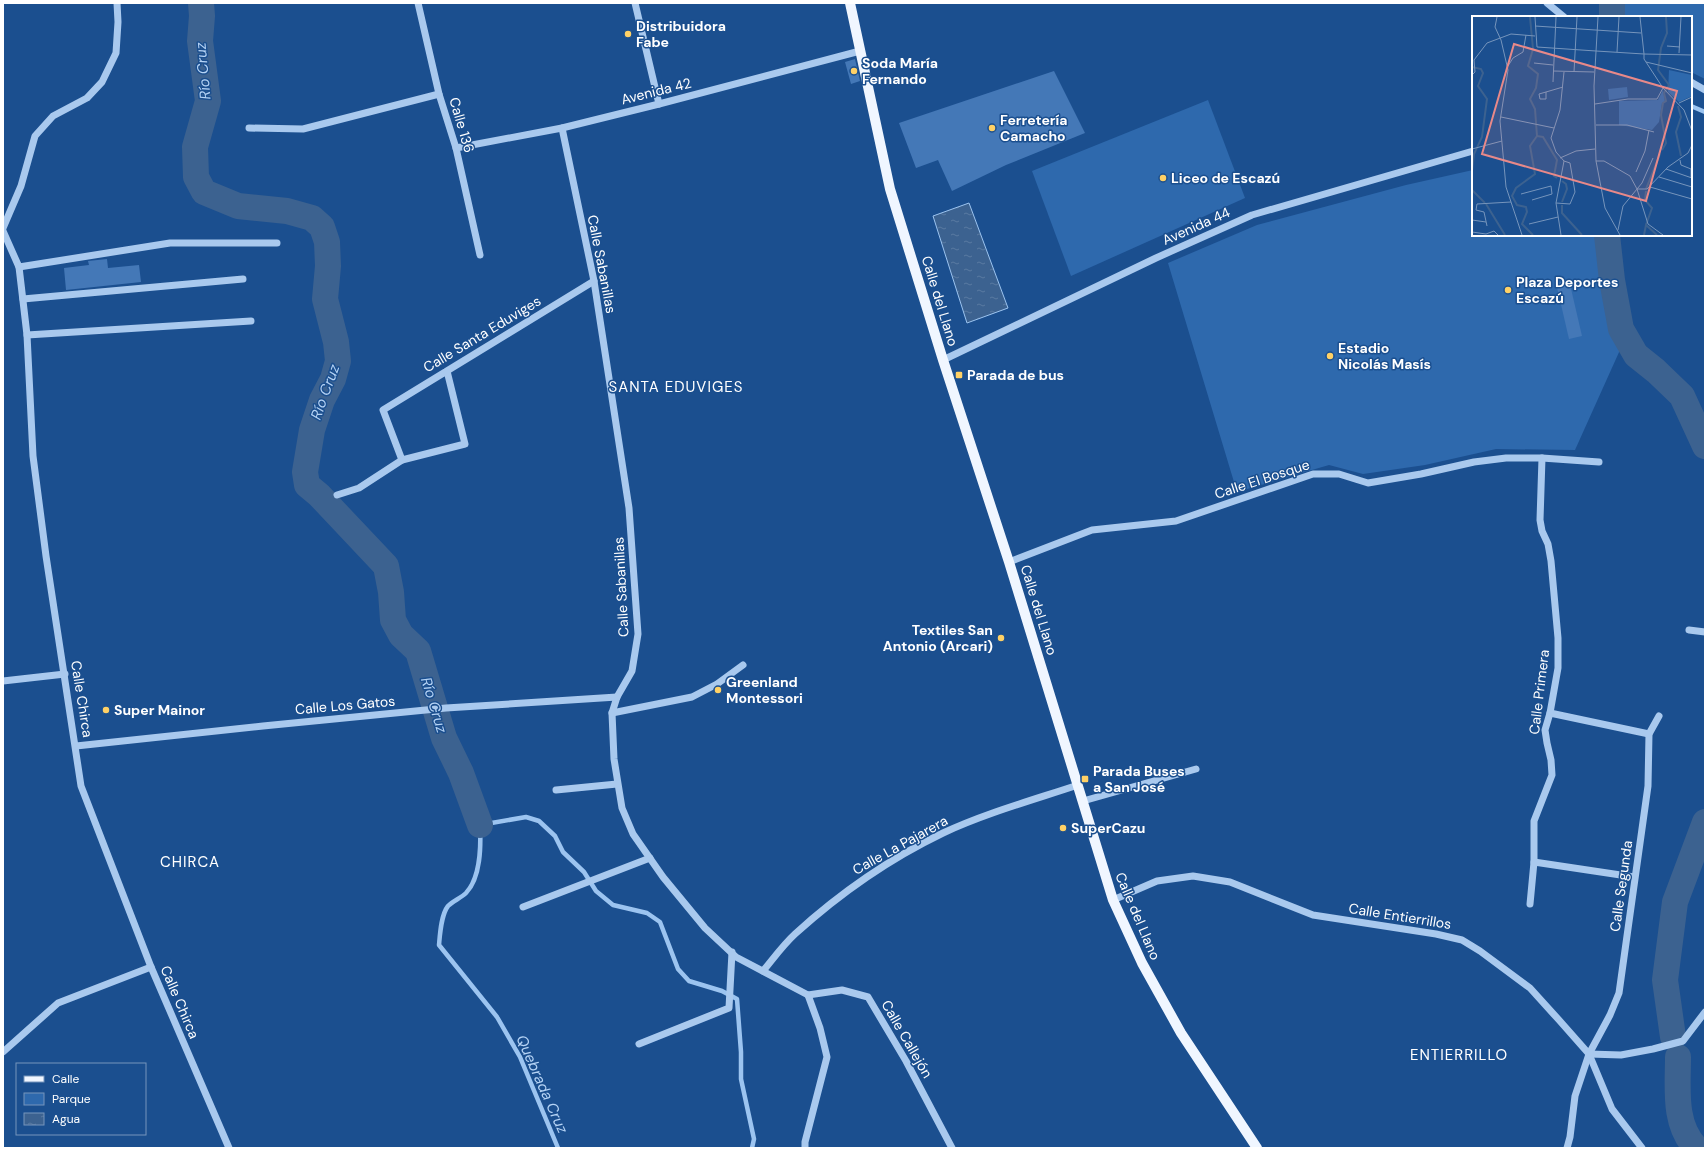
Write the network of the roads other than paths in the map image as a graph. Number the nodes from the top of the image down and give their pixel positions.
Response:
1 (117, 3) edge
2 (418, 3) edge
3 (635, 3) edge
4 (850, 3) edge
5 (1547, 3) edge
6 (1562, 16) edge
7 (860, 51) junction
8 (1692, 83) edge
9 (1705, 90) edge
10 (440, 94) junction
11 (659, 104) junction
12 (249, 128) dead end
13 (562, 128) junction
14 (456, 148) junction
15 (1472, 151) edge
16 (3, 229) edge
17 (277, 243) dead end
18 (480, 255) dead end
19 (19, 267) junction
20 (243, 279) dead end
21 (594, 281) junction
22 (23, 299) junction
23 (251, 321) dead end
24 (27, 335) junction
25 (943, 360) junction
26 (447, 371) junction
27 (1542, 458) junction
28 (402, 460) junction
29 (1599, 462) dead end
30 (337, 495) dead end
31 (1009, 562) junction
32 (1690, 630) dead end
33 (1705, 632) edge
34 (743, 665) dead end
35 (64, 674) junction
36 (3, 681) edge
37 (617, 697) junction
38 (612, 713) junction
39 (1550, 713) junction
40 (1659, 716) dead end
41 (1649, 734) junction
42 (76, 746) junction
43 (1196, 769) dead end
44 (617, 784) junction
45 (1078, 785) junction
46 (556, 790) dead end
47 (1083, 801) junction
48 (650, 858) junction
49 (1534, 862) junction
50 (1634, 877) junction
51 (1113, 900) junction
52 (1530, 904) dead end
53 (523, 907) dead end
54 (732, 952) junction
55 (151, 967) junction
56 (763, 971) junction
57 (808, 995) junction
58 (1705, 1012) edge
59 (640, 1044) dead end
60 (3, 1052) edge
61 (1589, 1054) junction
62 (229, 1148) edge
63 (805, 1148) edge
64 (952, 1148) edge
65 (1257, 1148) edge
66 (1566, 1148) edge
67 (1642, 1148) edge

1 - 16 street
2 - 10 street, Calle 136
3 - 11 street
4 - 7 main road, Calle del Llano
5 - 6 street
7 - 11 street, Avenida 42
7 - 25 main road, Calle del Llano
8 - 9 street
10 - 12 street
10 - 14 street, Calle 136
11 - 13 street, Avenida 42
13 - 14 street, Avenida 42
13 - 21 street, Calle Sabanillas
14 - 18 street, Calle 136
15 - 25 street, Avenida 44
16 - 19 street, Calle Chirca
17 - 19 street
19 - 22 street, Calle Chirca
20 - 22 street
21 - 26 street, Calle Santa Eduviges
21 - 37 street, Calle Sabanillas
22 - 24 street, Calle Chirca
23 - 24 street
24 - 35 street, Calle Chirca
25 - 31 main road, Calle del Llano
26 - 28 street, Calle Santa Eduviges
26 - 28 street
27 - 29 street, Calle El Bosque
27 - 31 street, Calle El Bosque
27 - 39 street, Calle Primera
28 - 30 street
31 - 45 main road, Calle del Llano
32 - 33 street
34 - 38 street
35 - 36 street
35 - 42 street, Calle Chirca
37 - 38 street, Calle Sabanillas
37 - 42 street, Calle Los Gatos
38 - 44 street, Calle Sabanillas
39 - 41 street
39 - 49 street, Calle Primera
40 - 41 street, Calle Segunda
41 - 50 street, Calle Segunda
42 - 55 street, Calle Chirca
43 - 47 street
44 - 46 street
44 - 48 street, Calle Sabanillas
45 - 47 main road, Calle del Llano
45 - 56 street, Calle La Pajarera
47 - 51 main road, Calle del Llano
48 - 53 street
48 - 54 street, Calle Sabanillas
49 - 50 street
49 - 52 street, Calle Primera
50 - 61 street, Calle Segunda
51 - 61 street, Calle Entierrillos
51 - 65 main road, Calle del Llano
54 - 56 street, Calle Sabanillas
54 - 59 street
55 - 60 street
55 - 62 street, Calle Chirca
56 - 57 street, Calle Sabanillas
57 - 63 street
57 - 64 street, Calle Callejón
58 - 61 street
61 - 66 street, Calle Segunda
61 - 67 street, Calle Entierrillos

